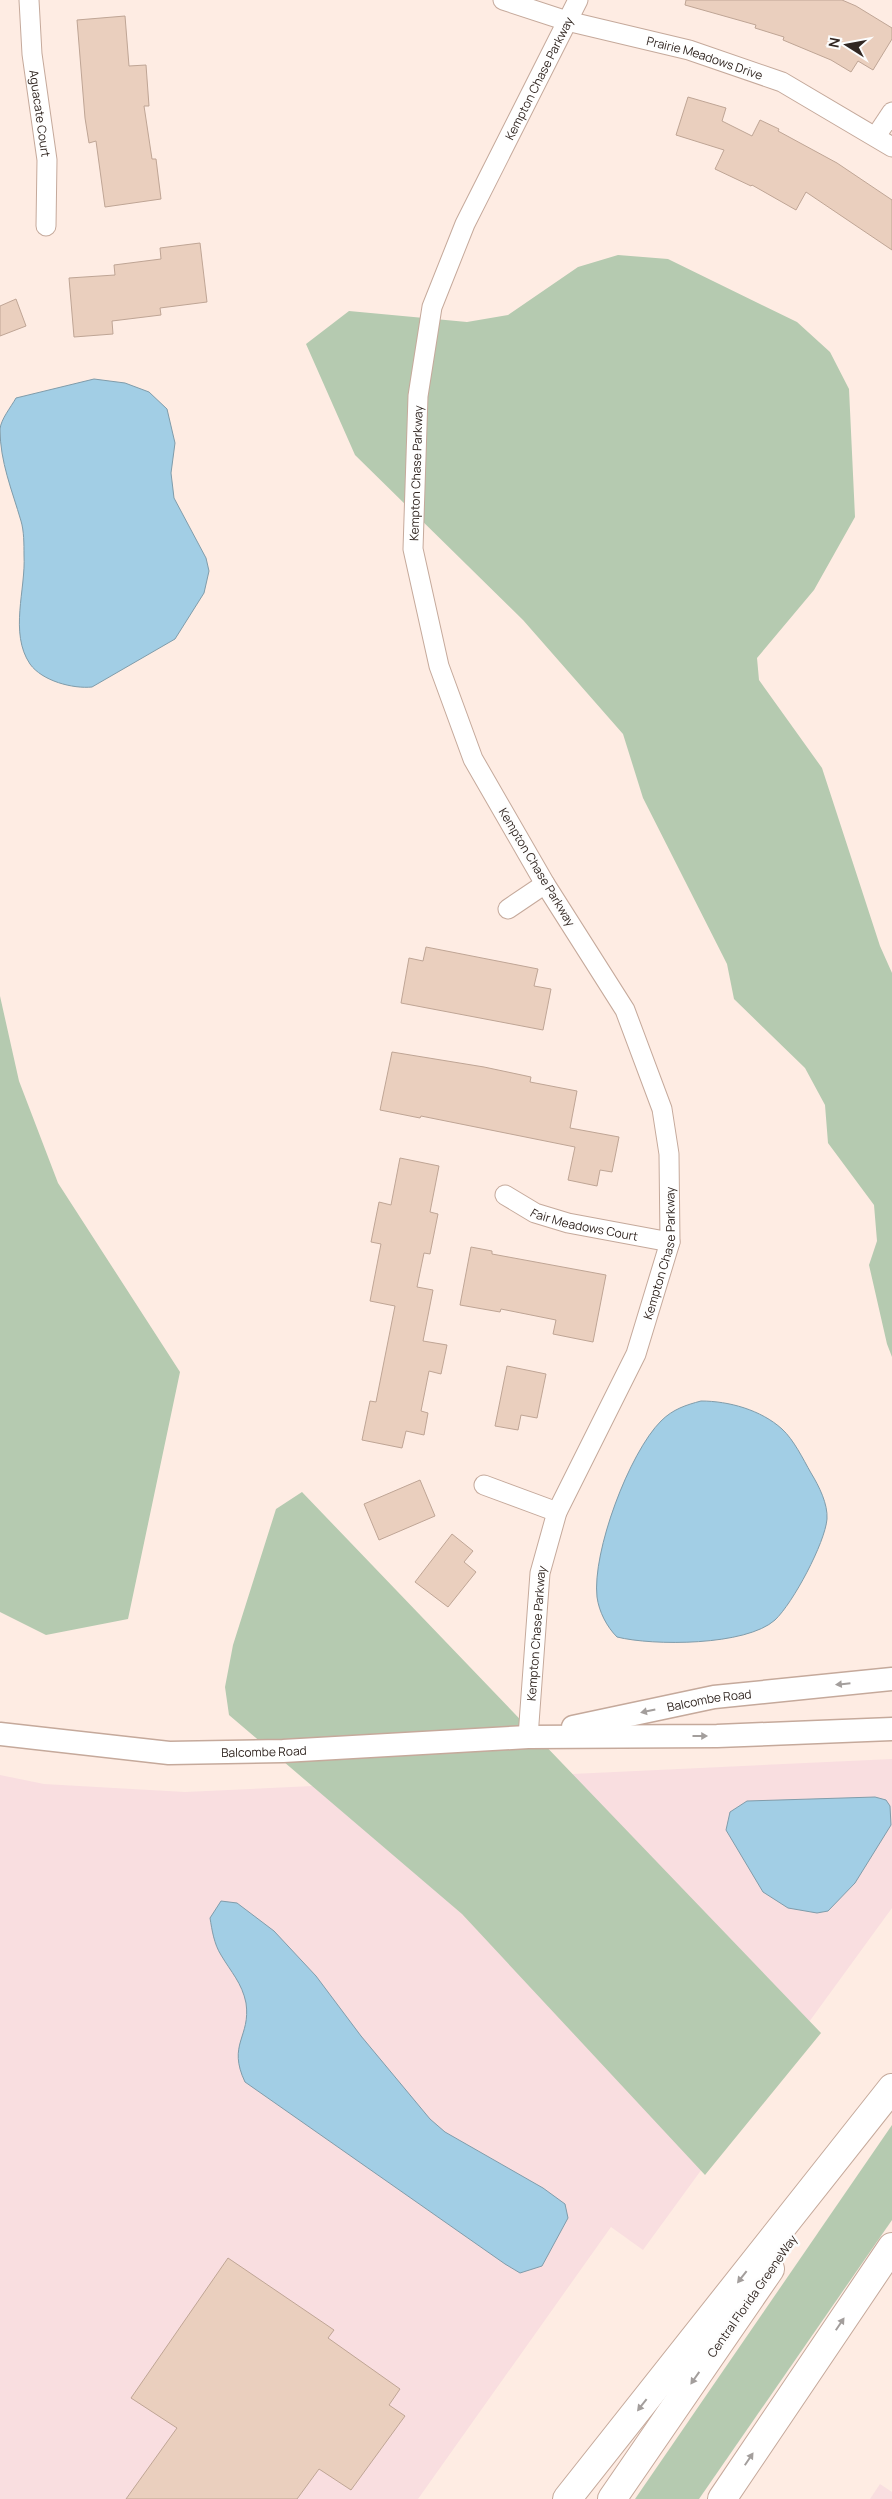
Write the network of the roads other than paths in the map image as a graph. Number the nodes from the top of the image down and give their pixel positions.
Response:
1 (29, 0) edge
2 (503, 0) edge
3 (578, 0) edge
4 (567, 21) junction
5 (892, 112) edge
6 (876, 136) junction
7 (892, 147) edge
8 (46, 226) dead end
9 (545, 884) junction
10 (508, 908) dead end
11 (505, 1195) dead end
12 (670, 1242) junction
13 (484, 1485) dead end
14 (557, 1512) junction
15 (892, 1679) edge
16 (892, 1729) edge
17 (0, 1734) edge
18 (528, 1737) junction
19 (892, 2088) edge
20 (892, 2093) edge
21 (892, 2247) edge
22 (568, 2499) edge
23 (612, 2499) edge
24 (722, 2499) edge

1 - 8 street, Aguacate Court
2 - 4 street, Prairie Meadows Drive
3 - 4 street, Kempton Chase Parkway
4 - 6 street, Prairie Meadows Drive
4 - 9 street, Kempton Chase Parkway
5 - 6 street
6 - 7 street, Prairie Meadows Drive
9 - 10 street
9 - 12 street, Kempton Chase Parkway
11 - 12 street, Fair Meadows Court
12 - 14 street, Kempton Chase Parkway
13 - 14 street
14 - 18 street, Kempton Chase Parkway
15 -> 18 street, Balcombe Road
18 -> 16 street, Balcombe Road
17 - 18 street, Balcombe Road
19 -> 22 highway
20 -> 23 highway, Central Florida GreeneWay
24 -> 21 highway

